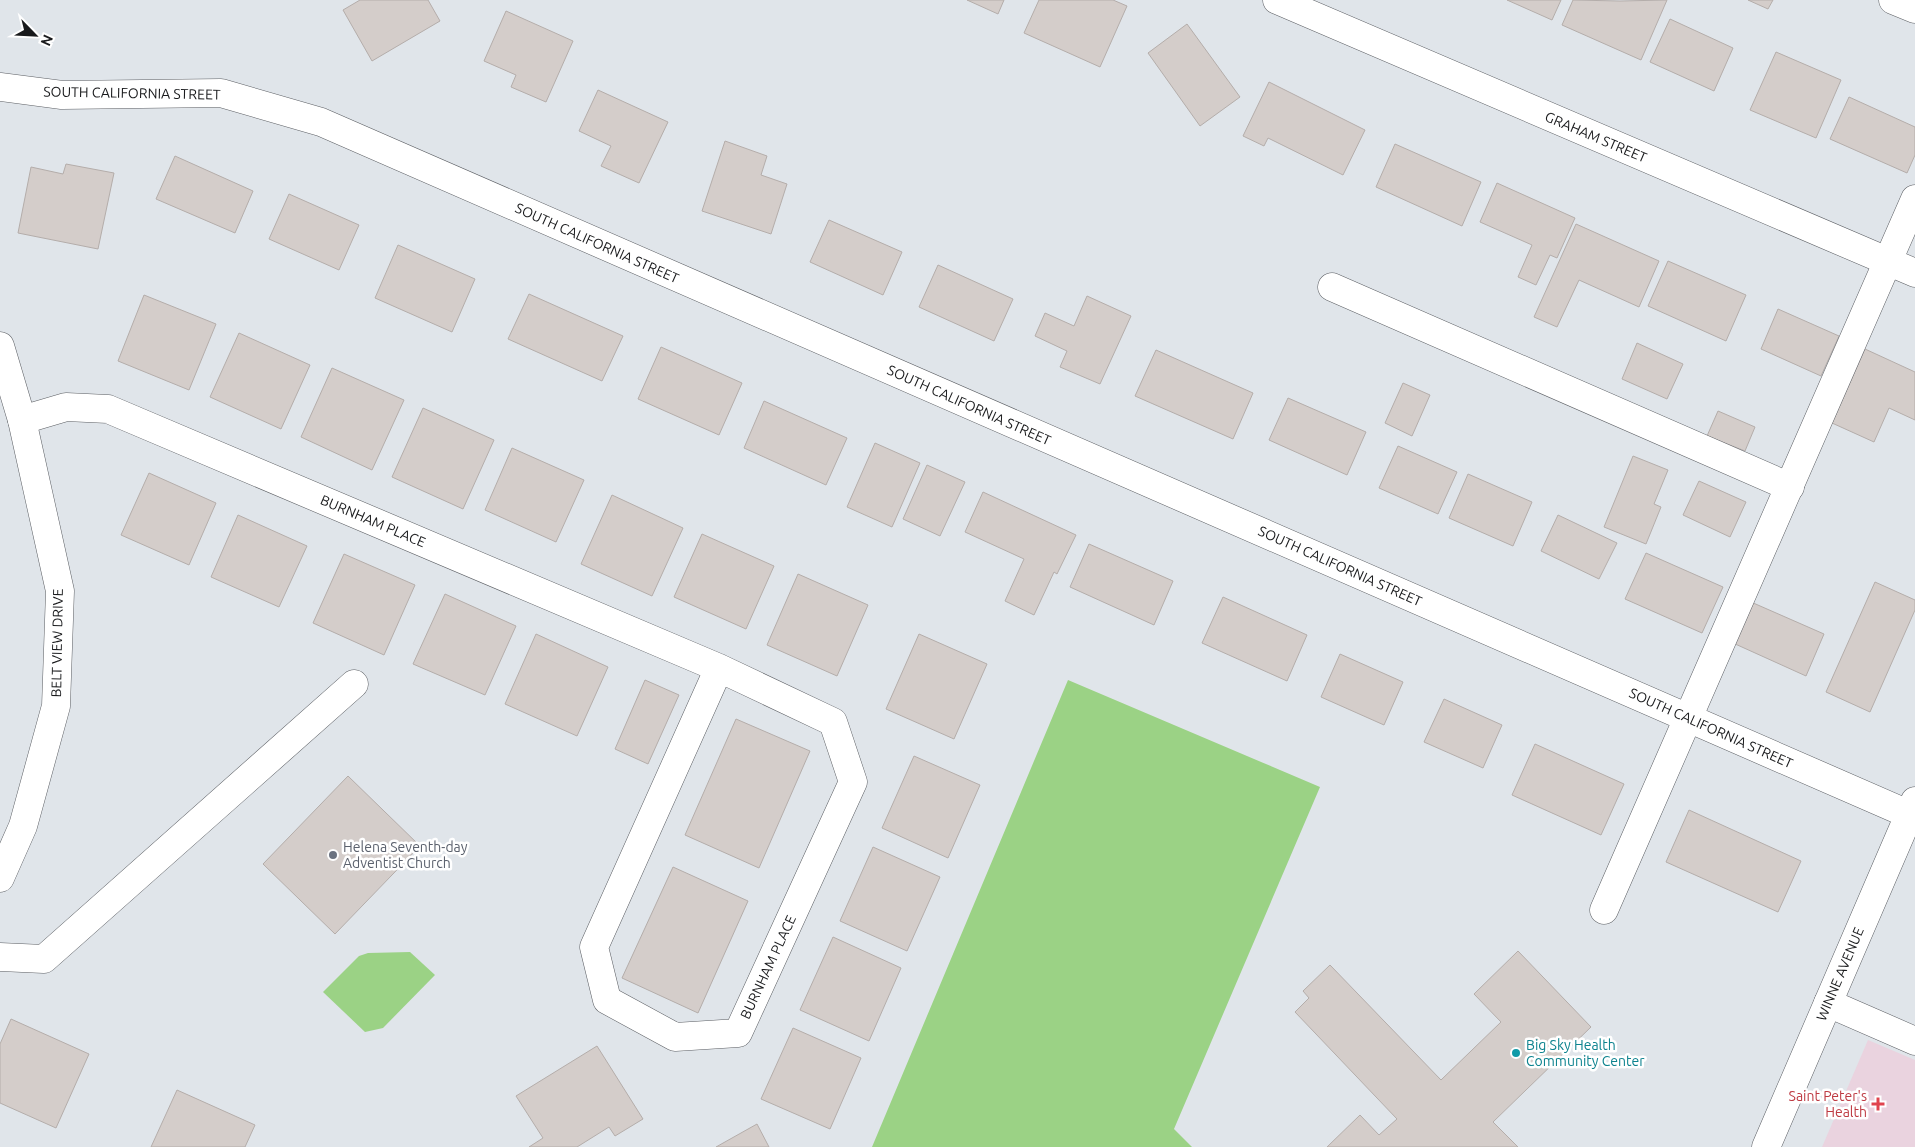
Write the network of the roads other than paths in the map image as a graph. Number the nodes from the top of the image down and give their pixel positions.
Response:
1 (1277, 0) edge
2 (1893, 0) edge
3 (1915, 9) edge
4 (0, 87) edge
5 (1915, 199) edge
6 (1888, 262) junction
7 (1915, 273) edge
8 (1332, 287) dead end
9 (0, 346) edge
10 (22, 420) junction
11 (1790, 488) junction
12 (719, 668) junction
13 (354, 684) dead end
14 (1688, 718) junction
15 (1913, 811) edge
16 (0, 878) edge
17 (1604, 910) dead end
18 (0, 956) edge
19 (1828, 1003) junction
20 (1915, 1041) edge
21 (1766, 1147) edge

1 - 6 street, GRAHAM STREET
2 - 3 street
4 - 14 street, SOUTH CALIFORNIA STREET
5 - 6 street
6 - 7 street, GRAHAM STREET
6 - 11 street
8 - 11 street
9 - 10 street, BELT VIEW DRIVE
10 - 12 street, BURNHAM PLACE
10 - 16 street, BELT VIEW DRIVE
11 - 14 street
12 - 12 street, BURNHAM PLACE
13 - 18 street
14 - 15 street, SOUTH CALIFORNIA STREET
14 - 17 street
15 - 19 street, WINNE AVENUE
19 - 20 street
19 - 21 street, WINNE AVENUE

